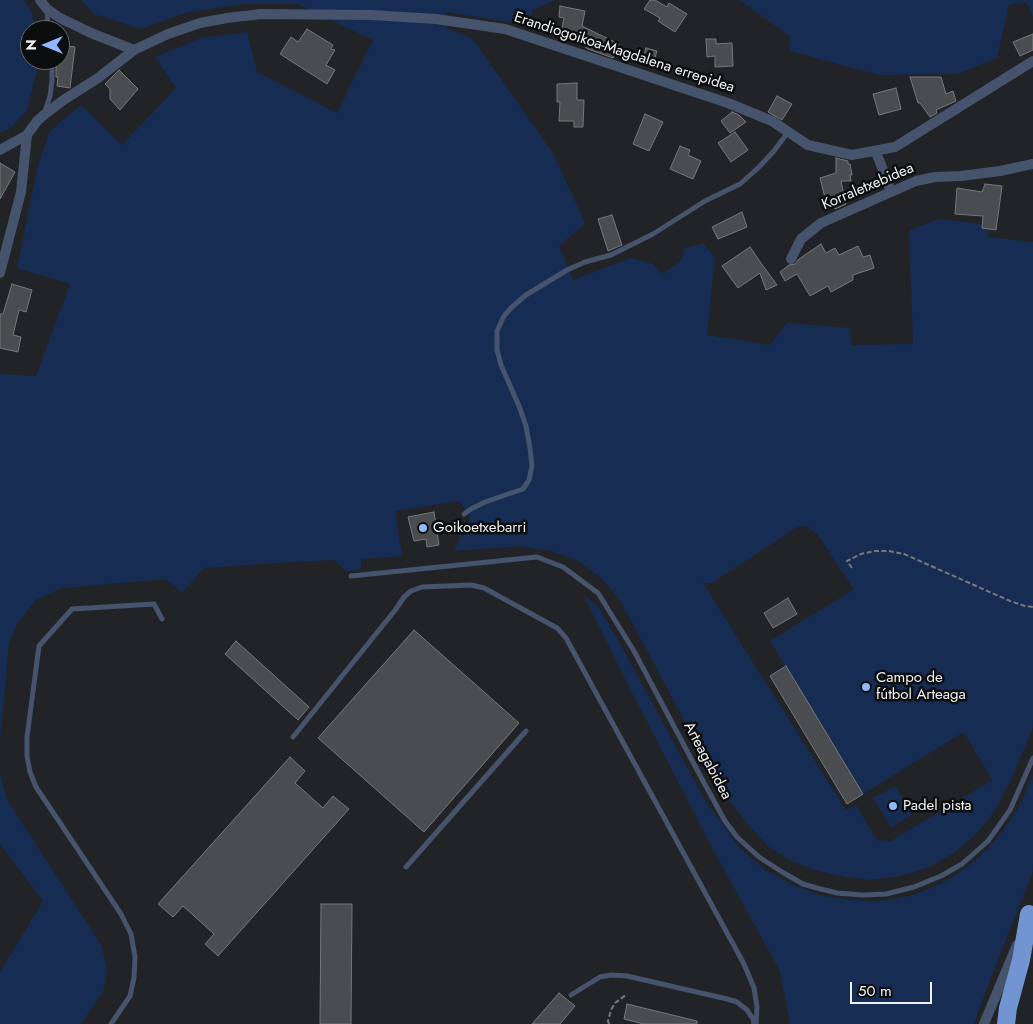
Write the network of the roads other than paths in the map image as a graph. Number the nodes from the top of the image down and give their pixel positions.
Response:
1 (40, 0) edge
2 (47, 9) junction
3 (47, 20) edge
4 (134, 50) junction
5 (1033, 61) edge
6 (52, 70) edge
7 (44, 115) junction
8 (788, 132) junction
9 (27, 135) junction
10 (0, 150) edge
11 (875, 151) junction
12 (1033, 164) edge
13 (891, 192) junction
14 (791, 259) dead end
15 (0, 272) edge
16 (464, 514) dead end
17 (351, 576) dead end
18 (162, 619) dead end
19 (526, 731) dead end
20 (293, 737) dead end
21 (1033, 758) edge
22 (406, 867) dead end
23 (1031, 909) edge
24 (1020, 964) junction
25 (571, 995) dead end
26 (111, 1024) edge
27 (755, 1024) edge
28 (984, 1024) edge
29 (991, 1024) edge
30 (1006, 1024) edge

1 - 2 street
2 - 3 lane
2 - 4 street
4 - 7 street, Erandiogoikoa-Magdalena errepidea
4 - 8 street, Erandiogoikoa-Magdalena errepidea
5 - 11 street, Erandiogoikoa-Magdalena errepidea
6 - 7 lane
7 - 9 street, Erandiogoikoa-Magdalena errepidea
8 - 11 street, Erandiogoikoa-Magdalena errepidea
8 - 16 lane
9 - 10 street, Erandiogoikoa-Magdalena errepidea
9 - 15 street
11 - 13 street
12 - 13 street, Korraletxebidea
13 - 14 street, Korraletxebidea
17 - 21 lane, Arteagabidea
18 - 26 lane
19 - 22 lane
20 - 27 lane
23 - 24 highway
24 - 28 street
24 - 29 street
24 - 30 highway
25 - 27 lane

